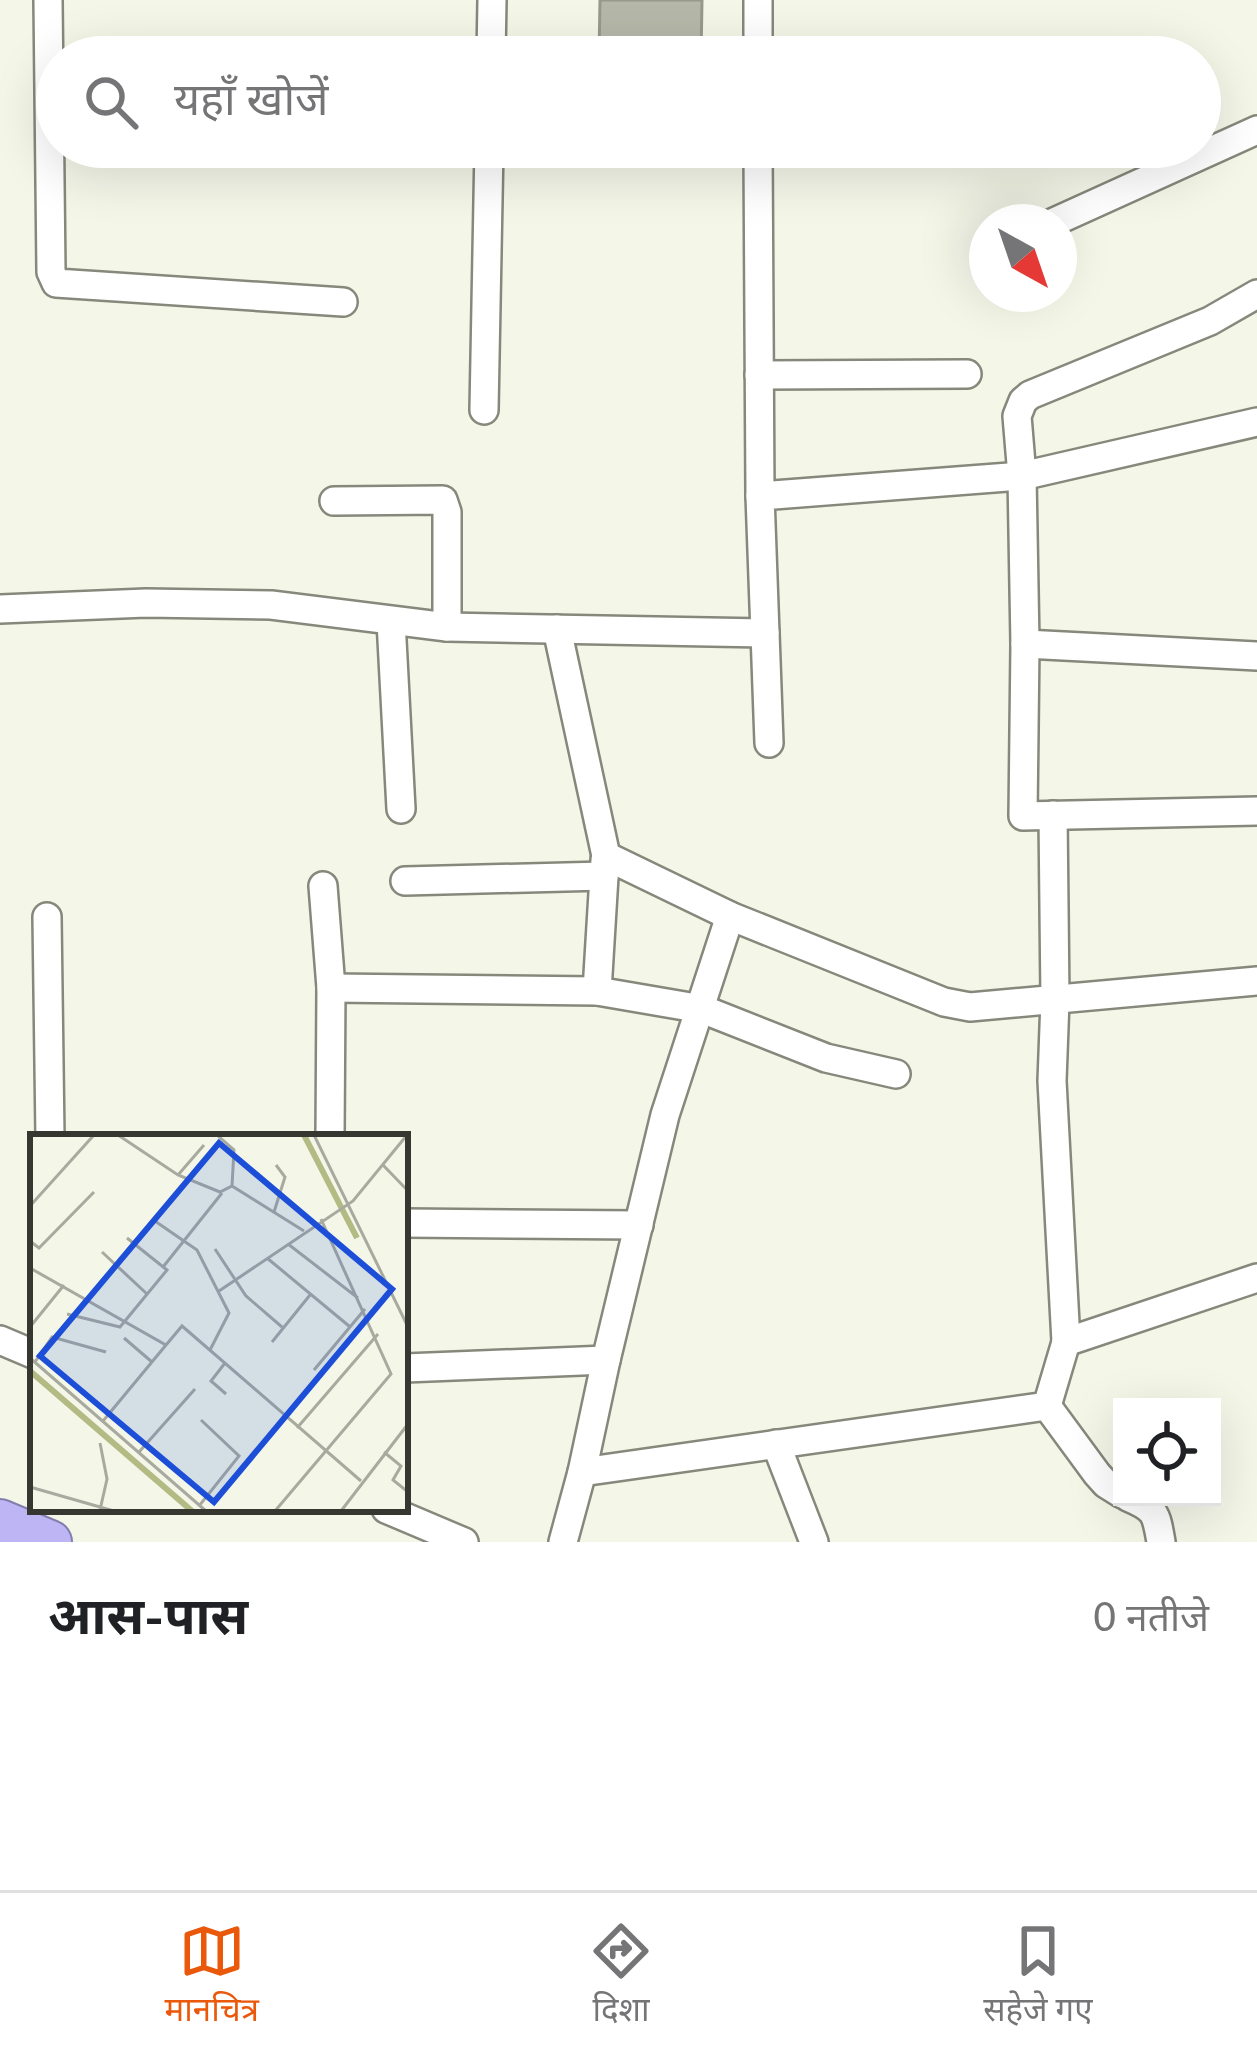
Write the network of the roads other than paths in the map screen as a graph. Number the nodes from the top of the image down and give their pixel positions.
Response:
1 (48, 0) edge
2 (492, 0) edge
3 (758, 0) edge
4 (48, 36) edge
5 (491, 36) edge
6 (758, 36) edge
7 (1257, 130) edge
8 (1221, 146) edge
9 (50, 168) edge
10 (489, 168) edge
11 (758, 168) edge
12 (1173, 168) edge
13 (1077, 212) edge
14 (1257, 294) edge
15 (343, 302) dead end
16 (968, 374) dead end
17 (759, 375) junction
18 (484, 410) dead end
19 (1257, 422) edge
20 (1022, 476) junction
21 (760, 496) junction
22 (334, 501) dead end
23 (0, 609) edge
24 (392, 621) junction
25 (447, 628) junction
26 (557, 628) junction
27 (765, 633) junction
28 (1025, 644) junction
29 (1257, 656) edge
30 (769, 743) dead end
31 (401, 809) dead end
32 (1257, 811) edge
33 (1053, 815) junction
34 (605, 866) junction
35 (405, 880) dead end
36 (323, 886) dead end
37 (47, 916) dead end
38 (730, 916) junction
39 (1257, 981) edge
40 (332, 988) junction
41 (596, 992) junction
42 (1055, 1000) junction
43 (702, 1009) junction
44 (896, 1074) dead end
45 (50, 1134) edge
46 (330, 1134) edge
47 (408, 1223) edge
48 (639, 1225) junction
49 (1257, 1278) edge
50 (0, 1340) edge
51 (1066, 1342) junction
52 (30, 1353) edge
53 (606, 1360) junction
54 (408, 1368) edge
55 (1047, 1406) junction
56 (776, 1444) junction
57 (582, 1472) junction
58 (1113, 1487) edge
59 (1148, 1506) edge
60 (393, 1512) edge
61 (0, 1521) edge
62 (50, 1542) edge
63 (464, 1542) edge
64 (563, 1542) edge
65 (814, 1542) edge
66 (1161, 1542) edge

1 - 4 street
2 - 5 street
3 - 6 street
7 - 8 street
9 - 15 street
10 - 18 street
11 - 17 street
12 - 13 street
14 - 20 street
16 - 17 street
17 - 21 street
19 - 20 street
20 - 21 street
20 - 28 street
21 - 27 street
22 - 25 street
23 - 24 street
24 - 25 street
24 - 31 street
25 - 26 street
26 - 27 street
26 - 34 street
27 - 30 street
28 - 29 street
28 - 33 street
32 - 33 street
33 - 42 street
34 - 35 street
34 - 38 street
34 - 41 street
36 - 40 street
37 - 45 street
38 - 42 street
38 - 43 street
39 - 42 street
40 - 41 street
40 - 46 street
41 - 43 street
42 - 51 street
43 - 44 street
43 - 48 street
47 - 48 street
48 - 53 street
49 - 51 street
50 - 52 street
51 - 55 street
53 - 54 street
53 - 57 street
55 - 56 street
55 - 58 street
56 - 57 street
56 - 65 street
57 - 64 street
59 - 66 street
60 - 63 street
61 - 62 highway

